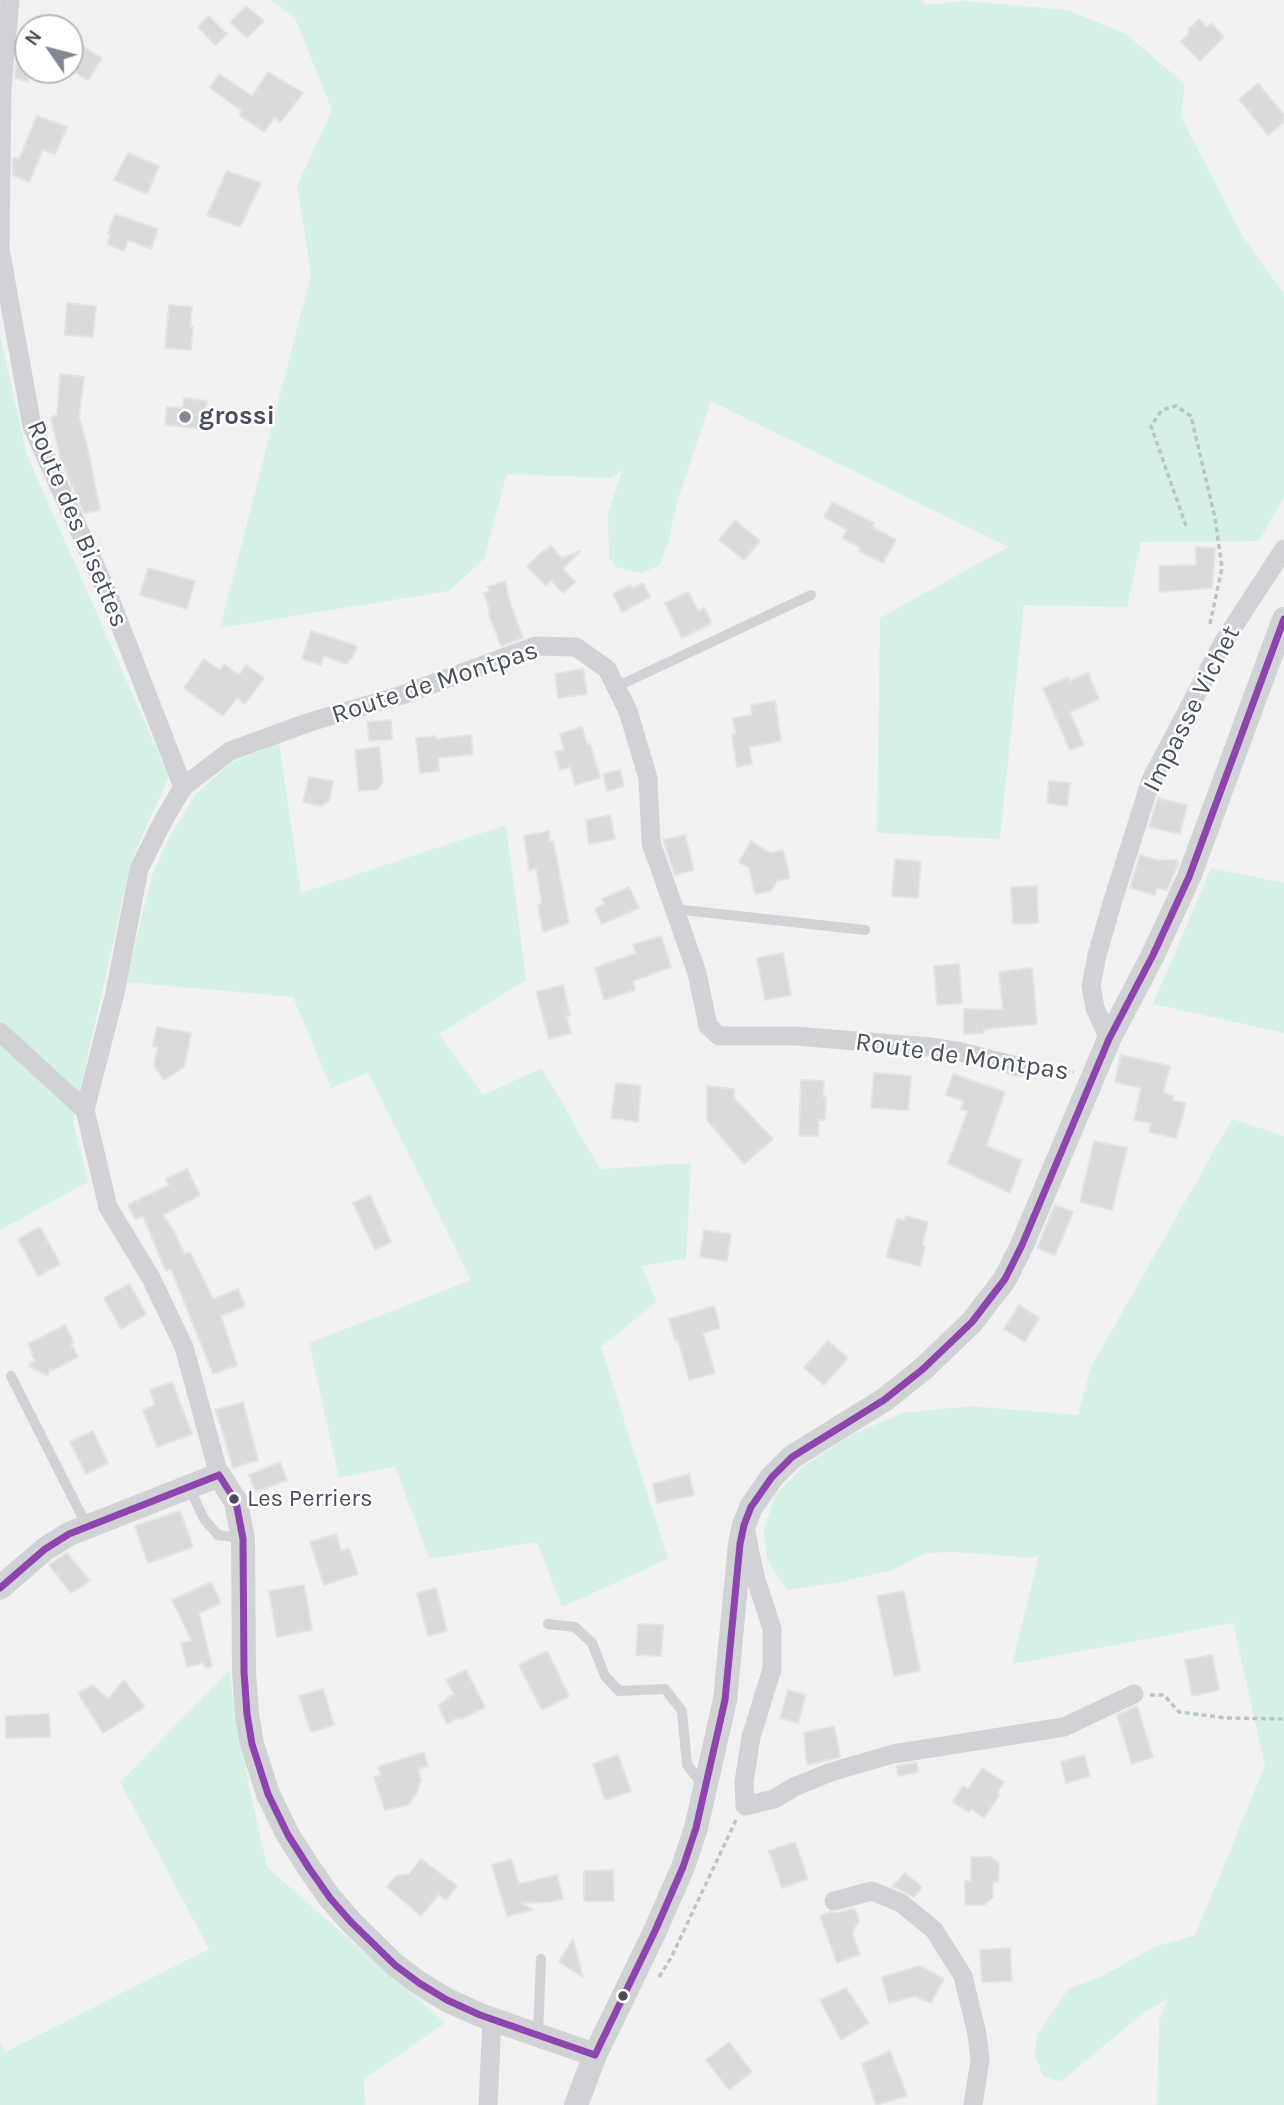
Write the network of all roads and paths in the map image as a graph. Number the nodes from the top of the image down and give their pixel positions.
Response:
1 (10, 0) edge
2 (1186, 526) dead end
3 (1284, 549) edge
4 (811, 594) dead end
5 (1284, 620) edge
6 (1229, 633) junction
7 (616, 687) junction
8 (183, 787) junction
9 (674, 909) junction
10 (865, 930) dead end
11 (0, 1032) edge
12 (1109, 1040) junction
13 (1020, 1067) joint
14 (1093, 1074) junction
15 (85, 1110) junction
16 (11, 1376) dead end
17 (219, 1475) junction
18 (188, 1487) junction
19 (744, 1525) junction
20 (87, 1527) junction
21 (243, 1539) junction
22 (0, 1588) edge
23 (548, 1624) dead end
24 (1134, 1694) joint
25 (1284, 1719) edge
26 (706, 1789) junction
27 (834, 1901) dead end
28 (541, 1959) dead end
29 (492, 2019) junction
30 (538, 2036) junction
31 (595, 2055) junction
32 (488, 2105) edge
33 (576, 2105) edge
34 (973, 2105) edge

1 - 8 street, Route des Bisettes
2 - 6 path
3 - 6 street, Impasse Vichet
4 - 7 lane
5 - 12 street
6 - 12 street, Impasse Vichet
7 - 8 street, Route de Montpas
7 - 9 street, Route de Montpas
8 - 15 street, Route de Montpas
9 - 10 lane
9 - 13 street, Route de Montpas
11 - 15 street
12 - 14 street
13 - 14 path, Route de Montpas
14 - 19 street
15 - 17 street
16 - 20 lane
17 - 18 street
17 - 21 street
18 - 20 street
18 - 21 lane
19 - 24 street
19 - 26 street
20 - 22 street
21 - 29 street
23 - 26 lane
24 - 25 path
26 - 31 street
27 - 34 street
28 - 30 lane
29 - 30 street
29 - 32 street
30 - 31 street
31 - 33 street

